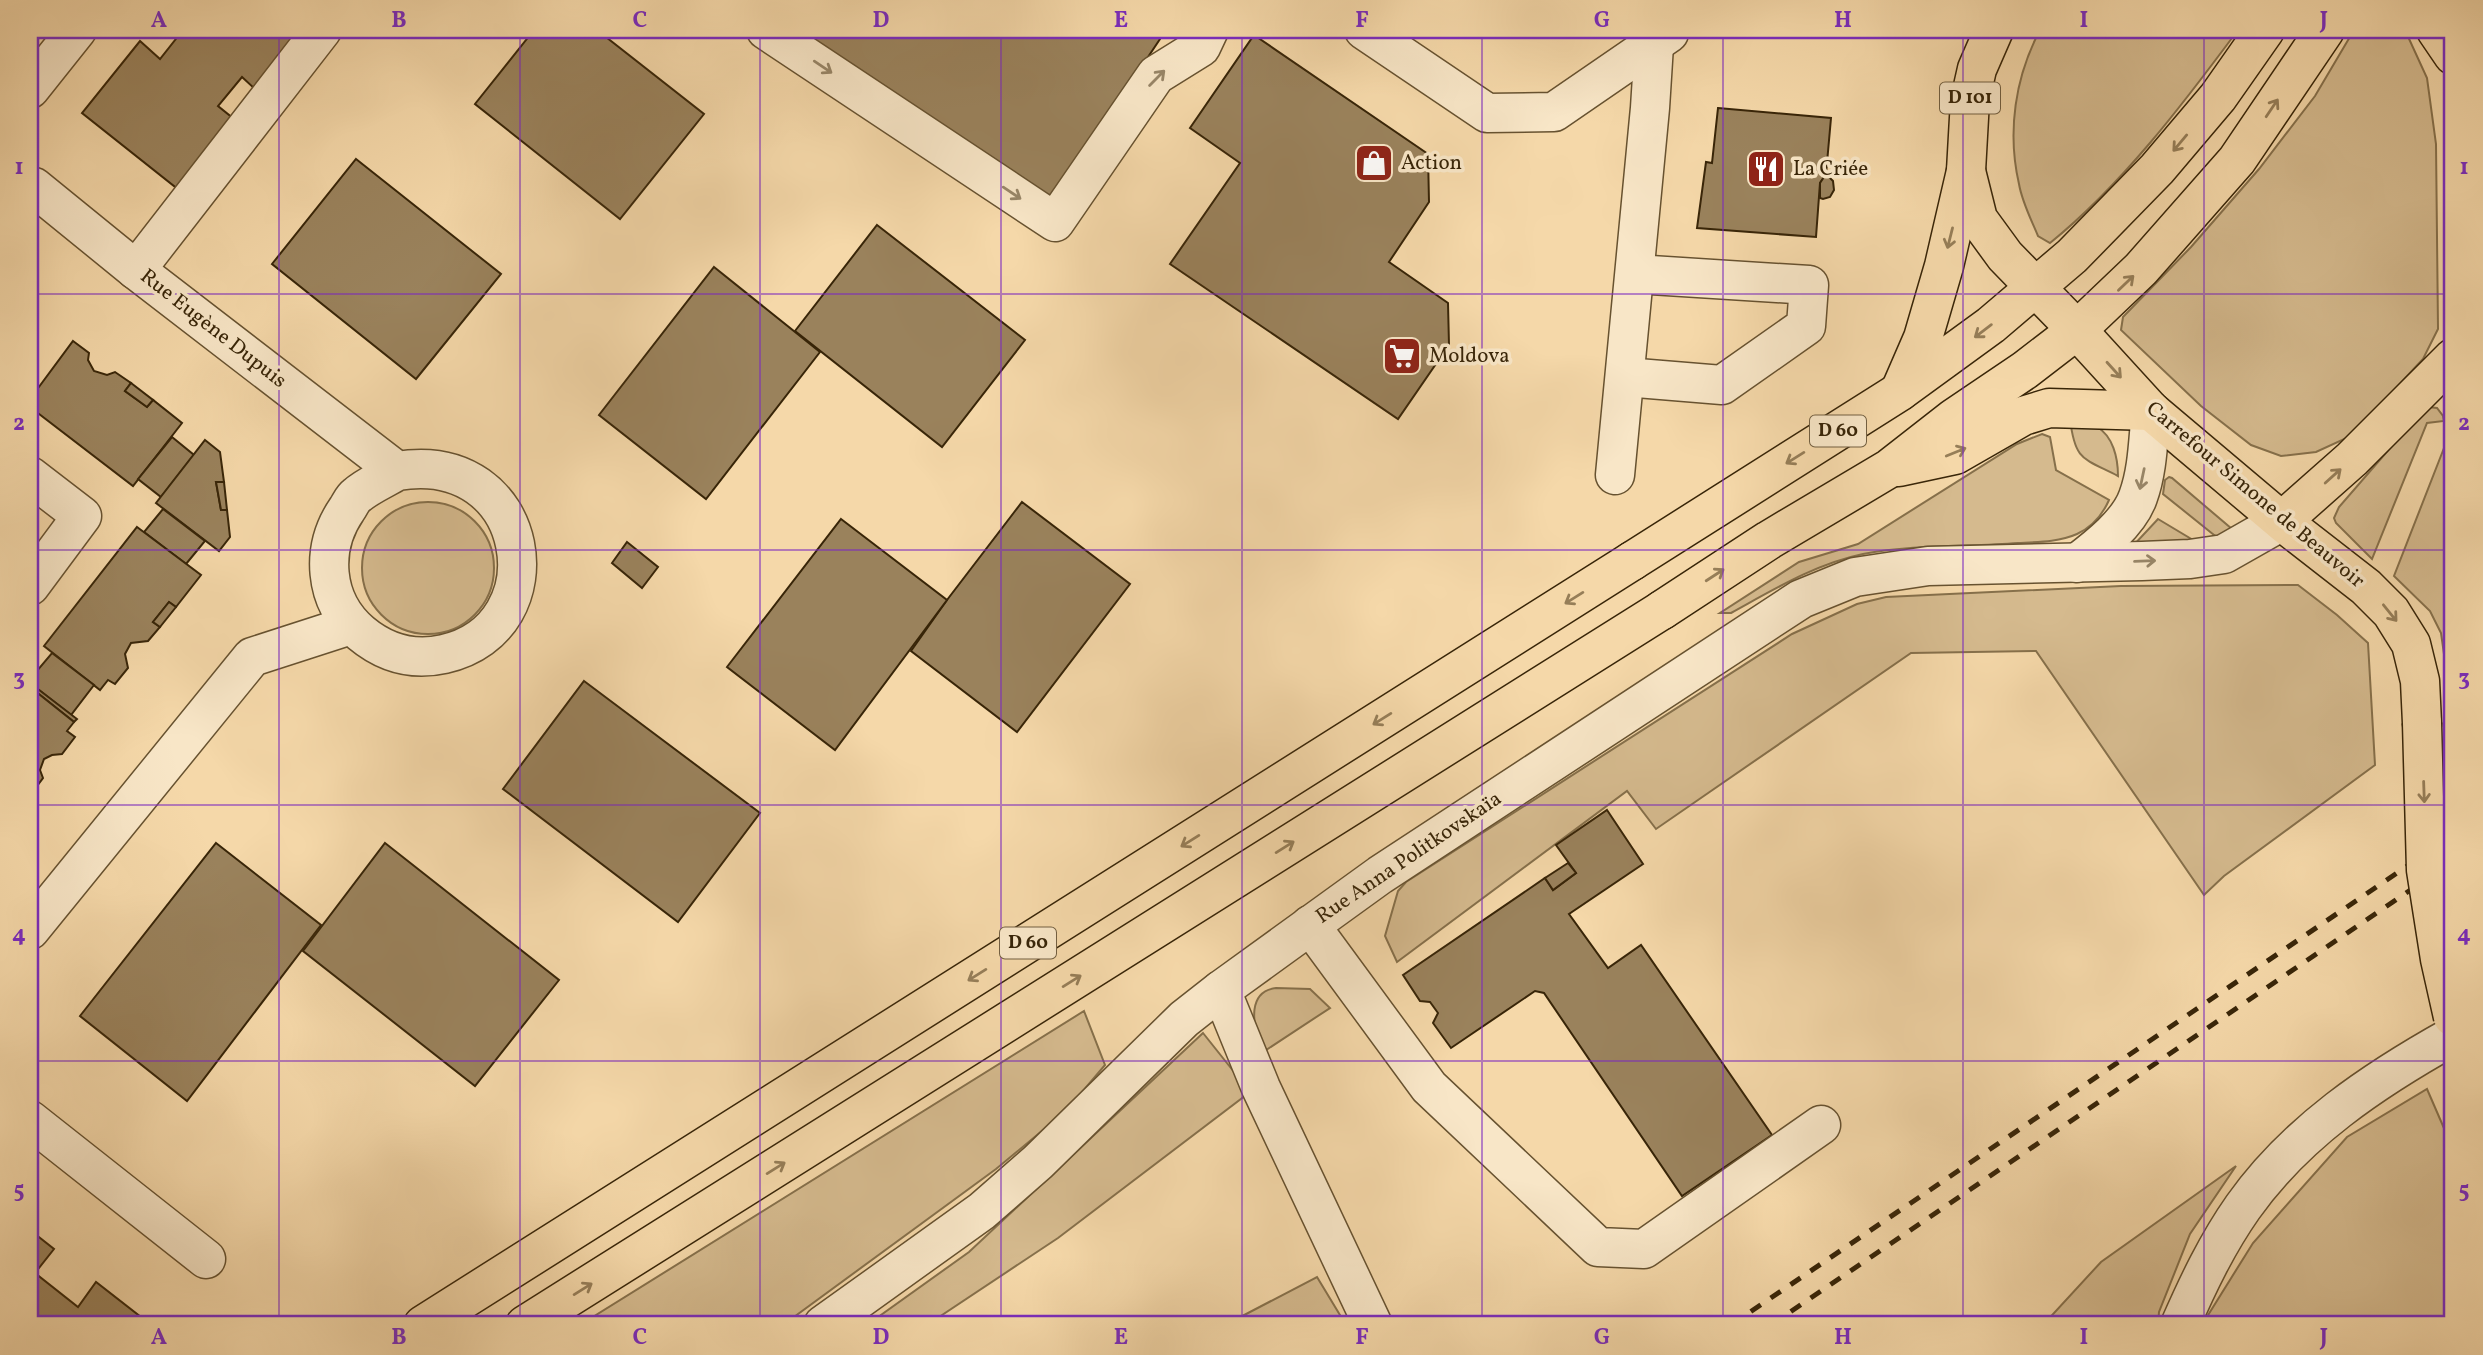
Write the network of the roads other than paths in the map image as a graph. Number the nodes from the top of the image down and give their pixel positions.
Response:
1 (78, 30) edge
2 (322, 30) edge
3 (766, 30) edge
4 (1209, 30) edge
5 (1364, 30) edge
6 (1994, 30) edge
7 (2265, 30) edge
8 (2325, 30) edge
9 (2436, 30) edge
10 (1658, 35) edge
11 (1406, 41) edge
12 (2453, 55) edge
13 (30, 89) edge
14 (1966, 171) junction
15 (30, 186) edge
16 (136, 270) junction
17 (1634, 274) junction
18 (2035, 287) junction
19 (2077, 330) junction
20 (2453, 358) edge
21 (1625, 377) junction
22 (1899, 392) junction
23 (2151, 411) junction
24 (1890, 468) junction
25 (397, 471) junction
26 (1615, 475) dead end
27 (30, 476) edge
28 (2282, 522) junction
29 (2077, 563) junction
30 (30, 586) edge
31 (351, 625) junction
32 (1310, 925) junction
33 (30, 930) edge
34 (1221, 990) junction
35 (2453, 1017) edge
36 (2453, 1036) edge
37 (30, 1120) edge
38 (1821, 1125) dead end
39 (206, 1259) dead end
40 (423, 1325) edge
41 (525, 1325) edge
42 (823, 1325) edge
43 (1373, 1325) edge
44 (2180, 1325) edge

1 - 13 street
2 - 16 street
3 -> 4 street
5 - 11 street
6 - 14 main road, D 101
7 -> 18 main road, D 60
19 -> 8 main road, D 60
9 - 12 main road
10 - 11 street
10 - 17 street
14 - 18 main road, D 101
14 -> 22 main road
15 - 16 street, Rue Eugène Dupuis
16 - 25 street, Rue Eugène Dupuis
17 - 21 street
17 - 21 street
18 - 19 main road, D 101
18 -> 22 main road, D 60
19 -> 23 main road, Carrefour Simone de Beauvoir / D 101
19 - 24 main road, D 60
28 -> 20 main road
21 - 26 street
22 -> 40 main road, D 60
24 -> 23 main road
23 - 28 main road, Carrefour Simone de Beauvoir / D 101
23 -> 29 street
41 -> 24 main road, D 60
25 - 31 street
25 - 31 street
27 - 30 street
29 -> 28 street, Rue Anna Politkovskaïa
28 -> 35 main road, Carrefour Simone de Beauvoir / D 101, bridge
29 - 32 street, Rue Anna Politkovskaïa
31 - 33 street
32 - 34 street, Rue Anna Politkovskaïa
32 - 38 street
34 - 42 street, Rue Anna Politkovskaïa
34 - 43 street
36 - 44 street
37 - 39 street

